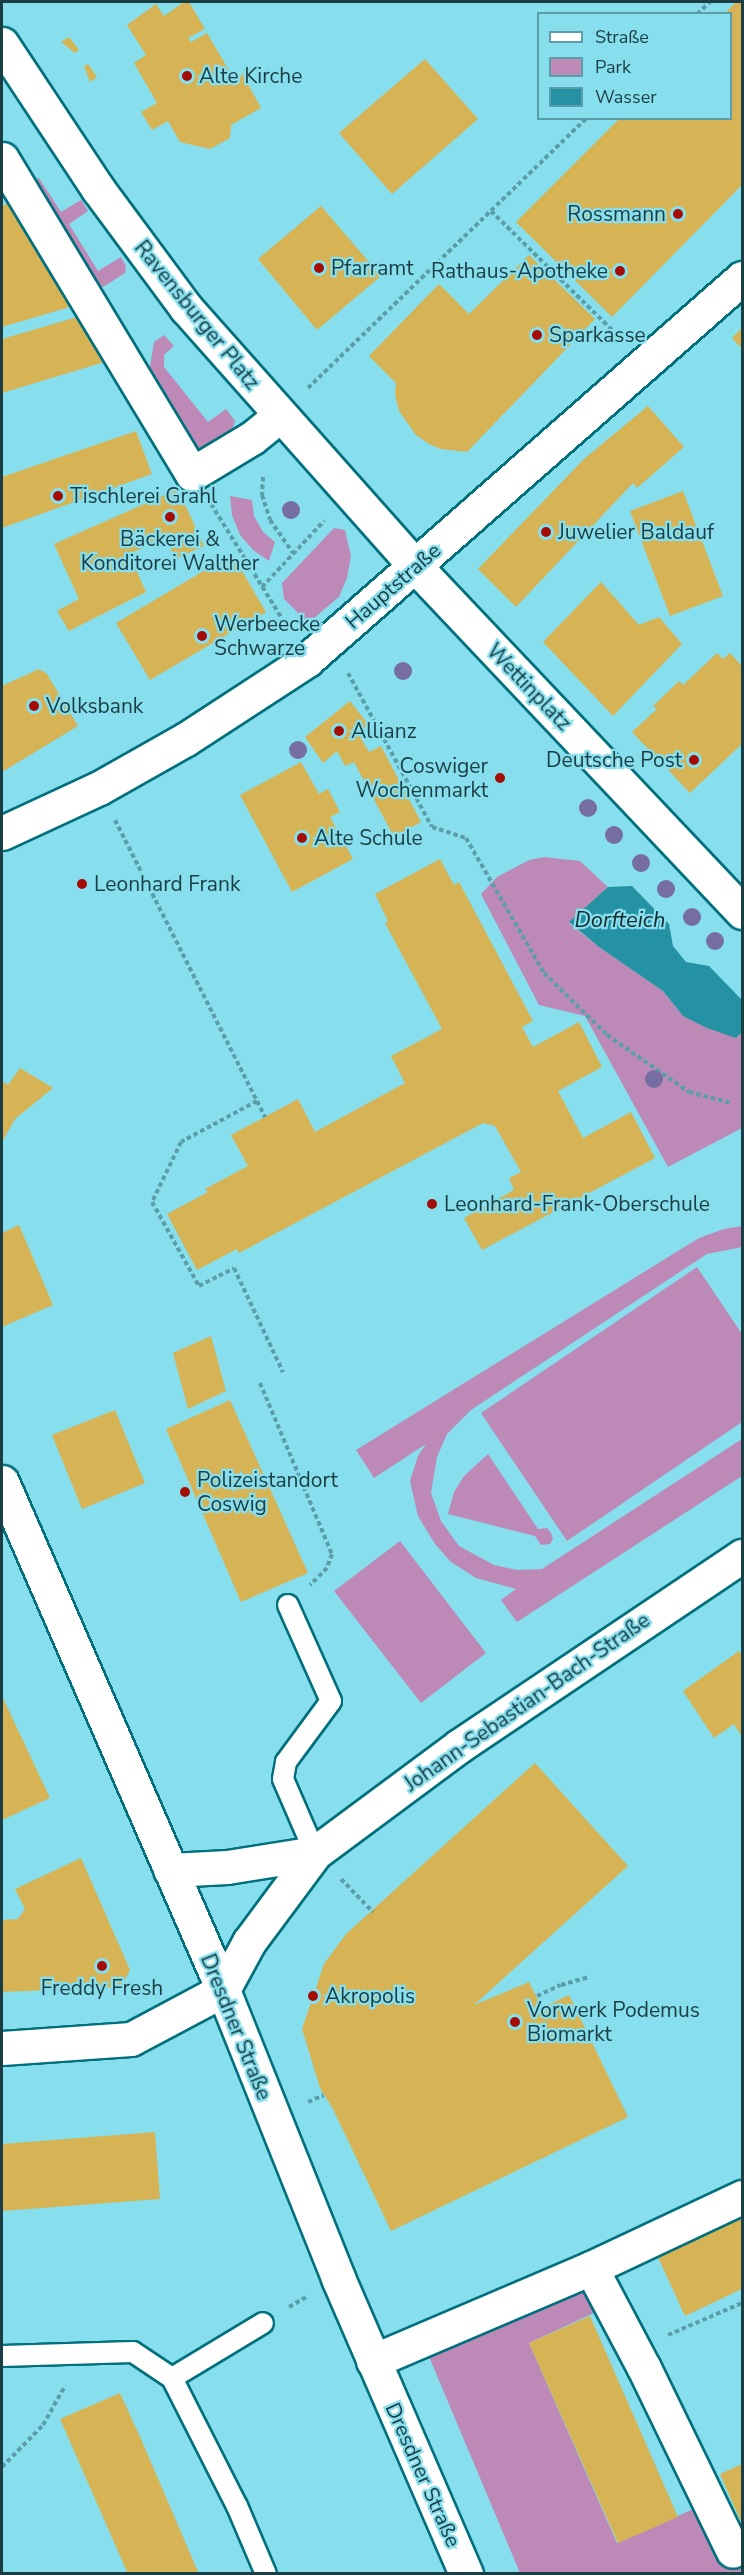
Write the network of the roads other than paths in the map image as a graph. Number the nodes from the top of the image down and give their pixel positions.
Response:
1 (2, 44) edge
2 (2, 159) edge
3 (742, 278) edge
4 (279, 416) junction
5 (416, 567) junction
6 (2, 833) edge
7 (742, 912) edge
8 (2, 1482) edge
9 (742, 1556) edge
10 (288, 1605) road end
11 (315, 1853) junction
12 (170, 1870) junction
13 (223, 1990) junction
14 (2, 2048) edge
15 (742, 2197) edge
16 (591, 2268) junction
17 (263, 2323) road end
18 (2, 2356) edge
19 (373, 2361) junction
20 (172, 2378) junction
21 (733, 2551) dead end
22 (266, 2574) edge
23 (466, 2574) edge

1 - 4 street, Ravensburger Platz
2 - 4 street
3 - 5 street, Hauptstraße
4 - 5 street, Ravensburger Platz
5 - 6 street, Hauptstraße
5 - 7 street, Wettinplatz
8 - 12 street, Dresdner Straße
9 - 11 street, Johann-Sebastian-Bach-Straße
10 - 11 lane
11 - 12 street, Johann-Sebastian-Bach-Straße
11 - 13 street, Johann-Sebastian-Bach-Straße
12 - 13 street, Dresdner Straße
13 - 14 street
13 - 19 street, Dresdner Straße
15 - 16 street
16 - 19 street
16 - 21 street
17 - 20 lane
18 - 20 lane
19 - 23 street, Dresdner Straße
20 - 22 lane

